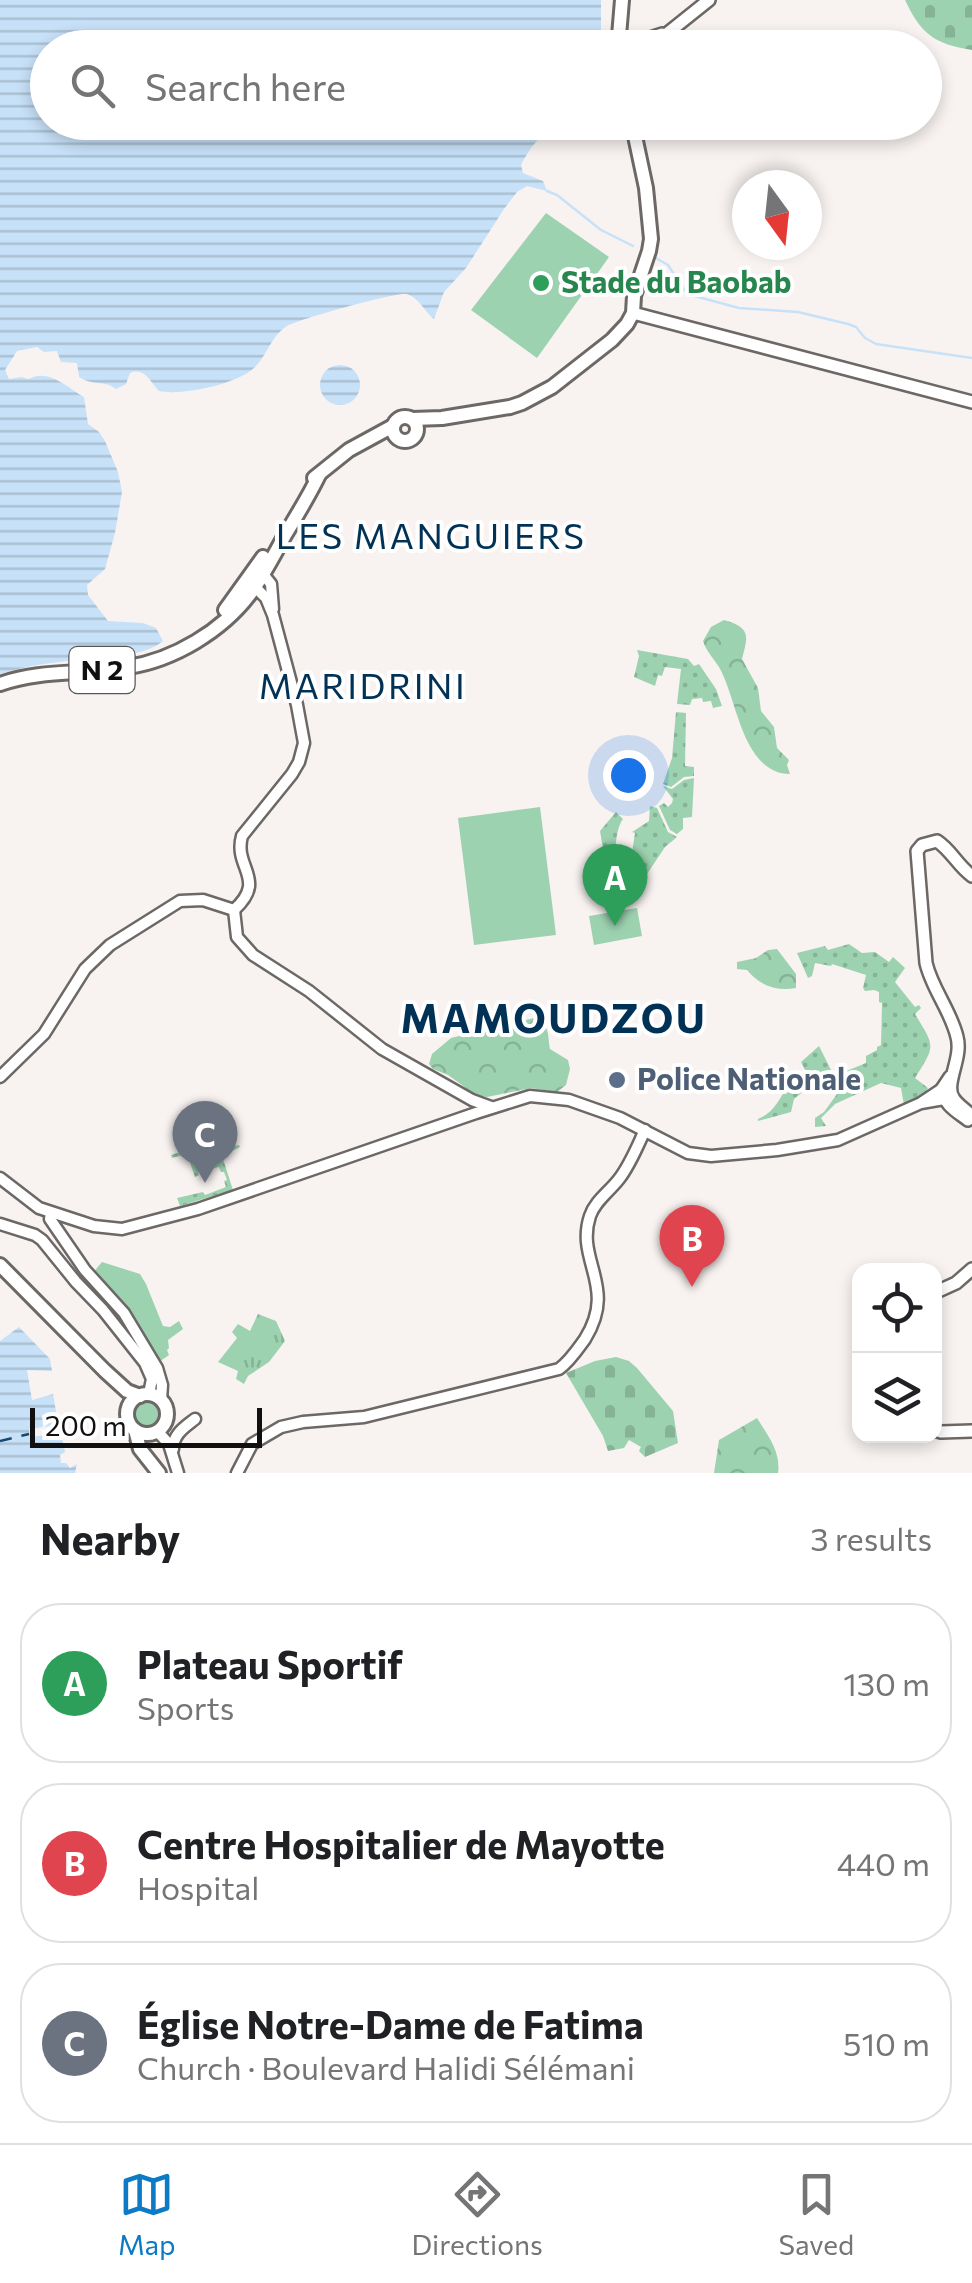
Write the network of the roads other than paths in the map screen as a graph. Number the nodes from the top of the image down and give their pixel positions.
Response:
1 (622, 0) edge
2 (709, 0) edge
3 (619, 30) edge
4 (670, 30) edge
5 (636, 140) edge
6 (633, 313) junction
7 (972, 402) edge
8 (414, 426) junction
9 (395, 432) junction
10 (319, 475) junction
11 (258, 572) junction
12 (254, 587) junction
13 (274, 615) junction
14 (200, 638) junction
15 (0, 684) edge
16 (972, 876) edge
17 (234, 910) junction
18 (0, 1076) edge
19 (946, 1094) junction
20 (472, 1100) junction
21 (492, 1108) junction
22 (476, 1113) junction
23 (972, 1119) edge
24 (644, 1130) junction
25 (1, 1180) edge
26 (51, 1213) junction
27 (0, 1224) edge
28 (0, 1265) edge
29 (972, 1269) edge
30 (942, 1290) edge
31 (105, 1371) junction
32 (150, 1397) junction
33 (128, 1409) junction
34 (195, 1419) dead end
35 (151, 1430) junction
36 (972, 1431) edge
37 (942, 1432) edge
38 (174, 1449) junction
39 (159, 1473) edge
40 (178, 1473) edge
41 (237, 1473) edge

1 - 3 main road
2 - 4 main road
5 - 6 main road
6 - 7 main road
6 - 8 main road
8 - 9 main road
8 - 9 main road
9 - 10 main road, N 2
10 - 11 main road, N 2
10 - 11 main road, N 2
11 - 12 main road, N 2
11 - 13 street
11 - 14 main road, N 2
12 - 13 street
12 - 14 main road, N 2
13 - 17 street
14 - 15 main road, N 2
16 - 19 main road
17 - 18 street
17 - 20 street
19 - 23 main road
19 - 24 street
20 - 21 street
20 - 22 street
21 - 22 street
21 - 24 street
22 - 26 street
24 - 41 street
25 - 26 street
26 - 32 street
27 - 32 street
28 - 31 main road
29 - 30 main road
31 - 32 main road
31 - 33 main road
32 - 33 main road
32 - 35 main road
33 - 35 main road
34 - 38 street
35 - 38 street
35 - 39 main road
36 - 37 main road
38 - 40 street

